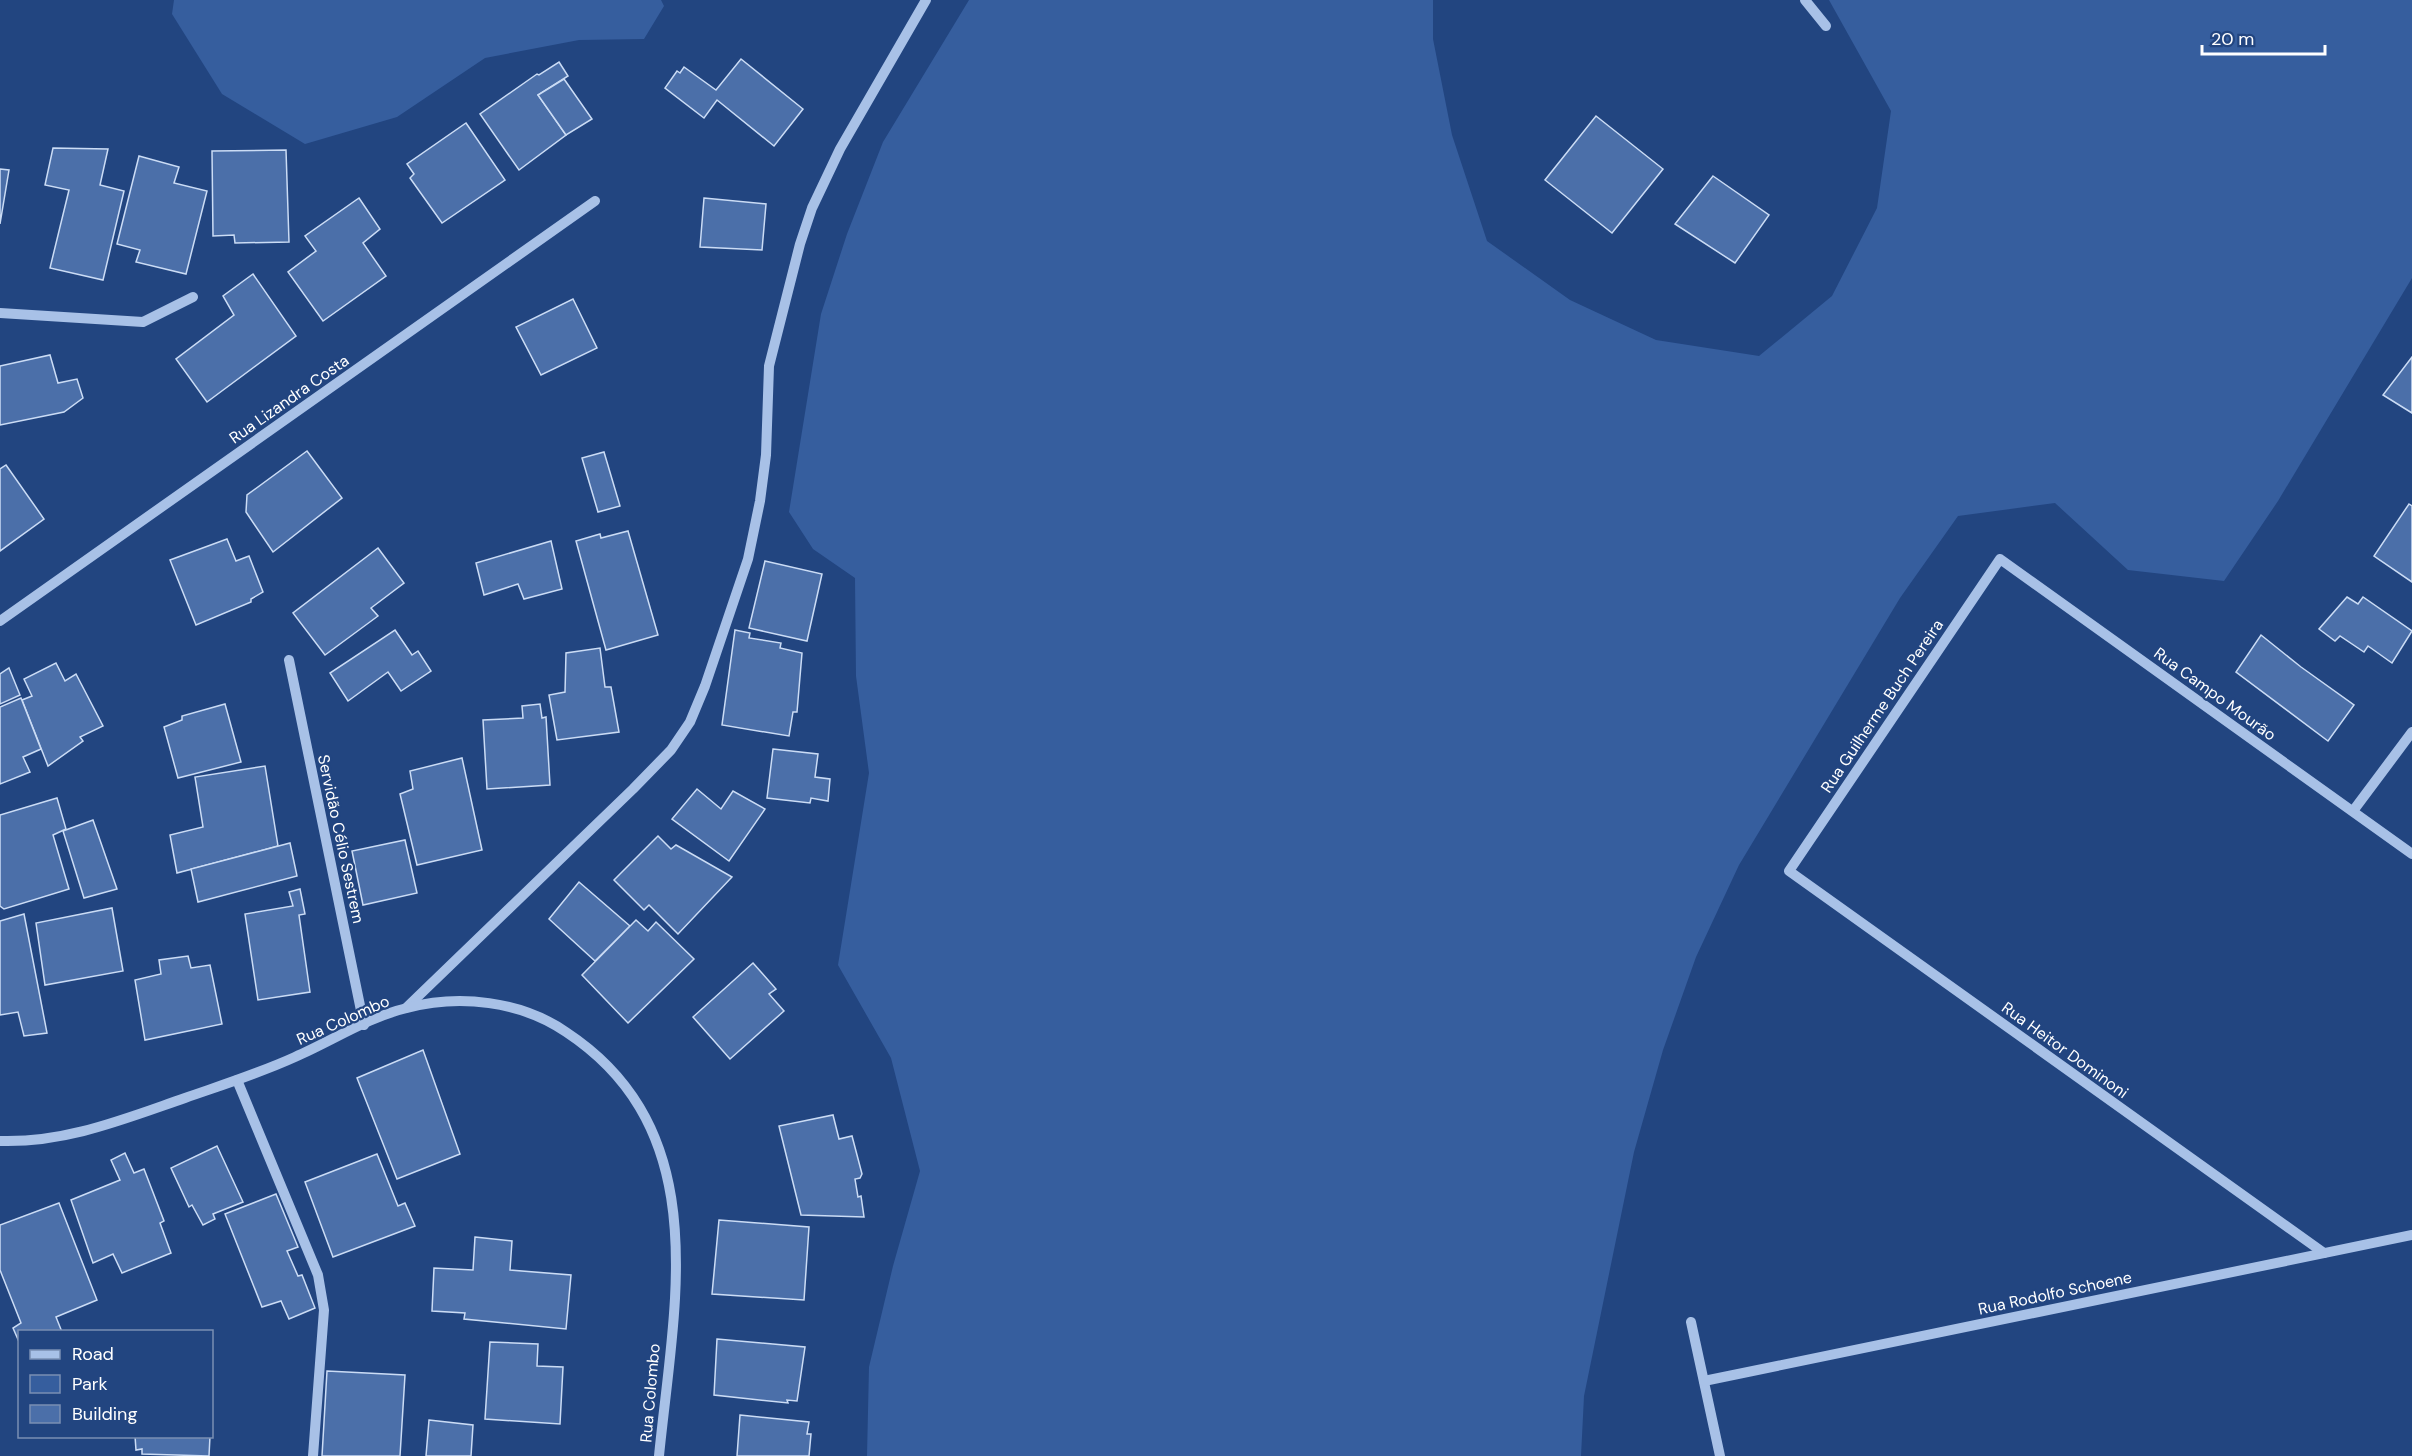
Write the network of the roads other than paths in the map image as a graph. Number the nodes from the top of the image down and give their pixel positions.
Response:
1 (926, 0) edge
2 (1805, 0) edge
3 (1826, 26) dead end
4 (595, 201) dead end
5 (193, 297) dead end
6 (0, 313) edge
7 (2000, 559) joint
8 (0, 621) edge
9 (289, 660) dead end
10 (2412, 732) edge
11 (2353, 811) junction
12 (2412, 854) edge
13 (1789, 871) joint
14 (406, 1008) junction
15 (364, 1024) junction
16 (237, 1080) junction
17 (0, 1141) edge
18 (2412, 1235) edge
19 (2324, 1253) junction
20 (1691, 1322) dead end
21 (1704, 1381) junction
22 (313, 1456) edge
23 (659, 1456) edge
24 (1720, 1456) edge

1 - 14 street
2 - 3 street
4 - 8 street, Rua Lizandra Costa
5 - 6 street
7 - 11 street, Rua Campo Mourão
7 - 13 street, Rua Guilherme Buch Pereira
9 - 15 street, Servidão Célio Sestrem
10 - 11 street
11 - 12 street, Rua Campo Mourão
13 - 19 street, Rua Heitor Dominoni
14 - 15 street, Rua Colombo
14 - 23 street, Rua Colombo
15 - 16 street, Rua Colombo
16 - 17 street, Rua Colombo
16 - 22 street
18 - 19 street, Rua Rodolfo Schoene
19 - 21 street, Rua Rodolfo Schoene
20 - 21 street
21 - 24 street

